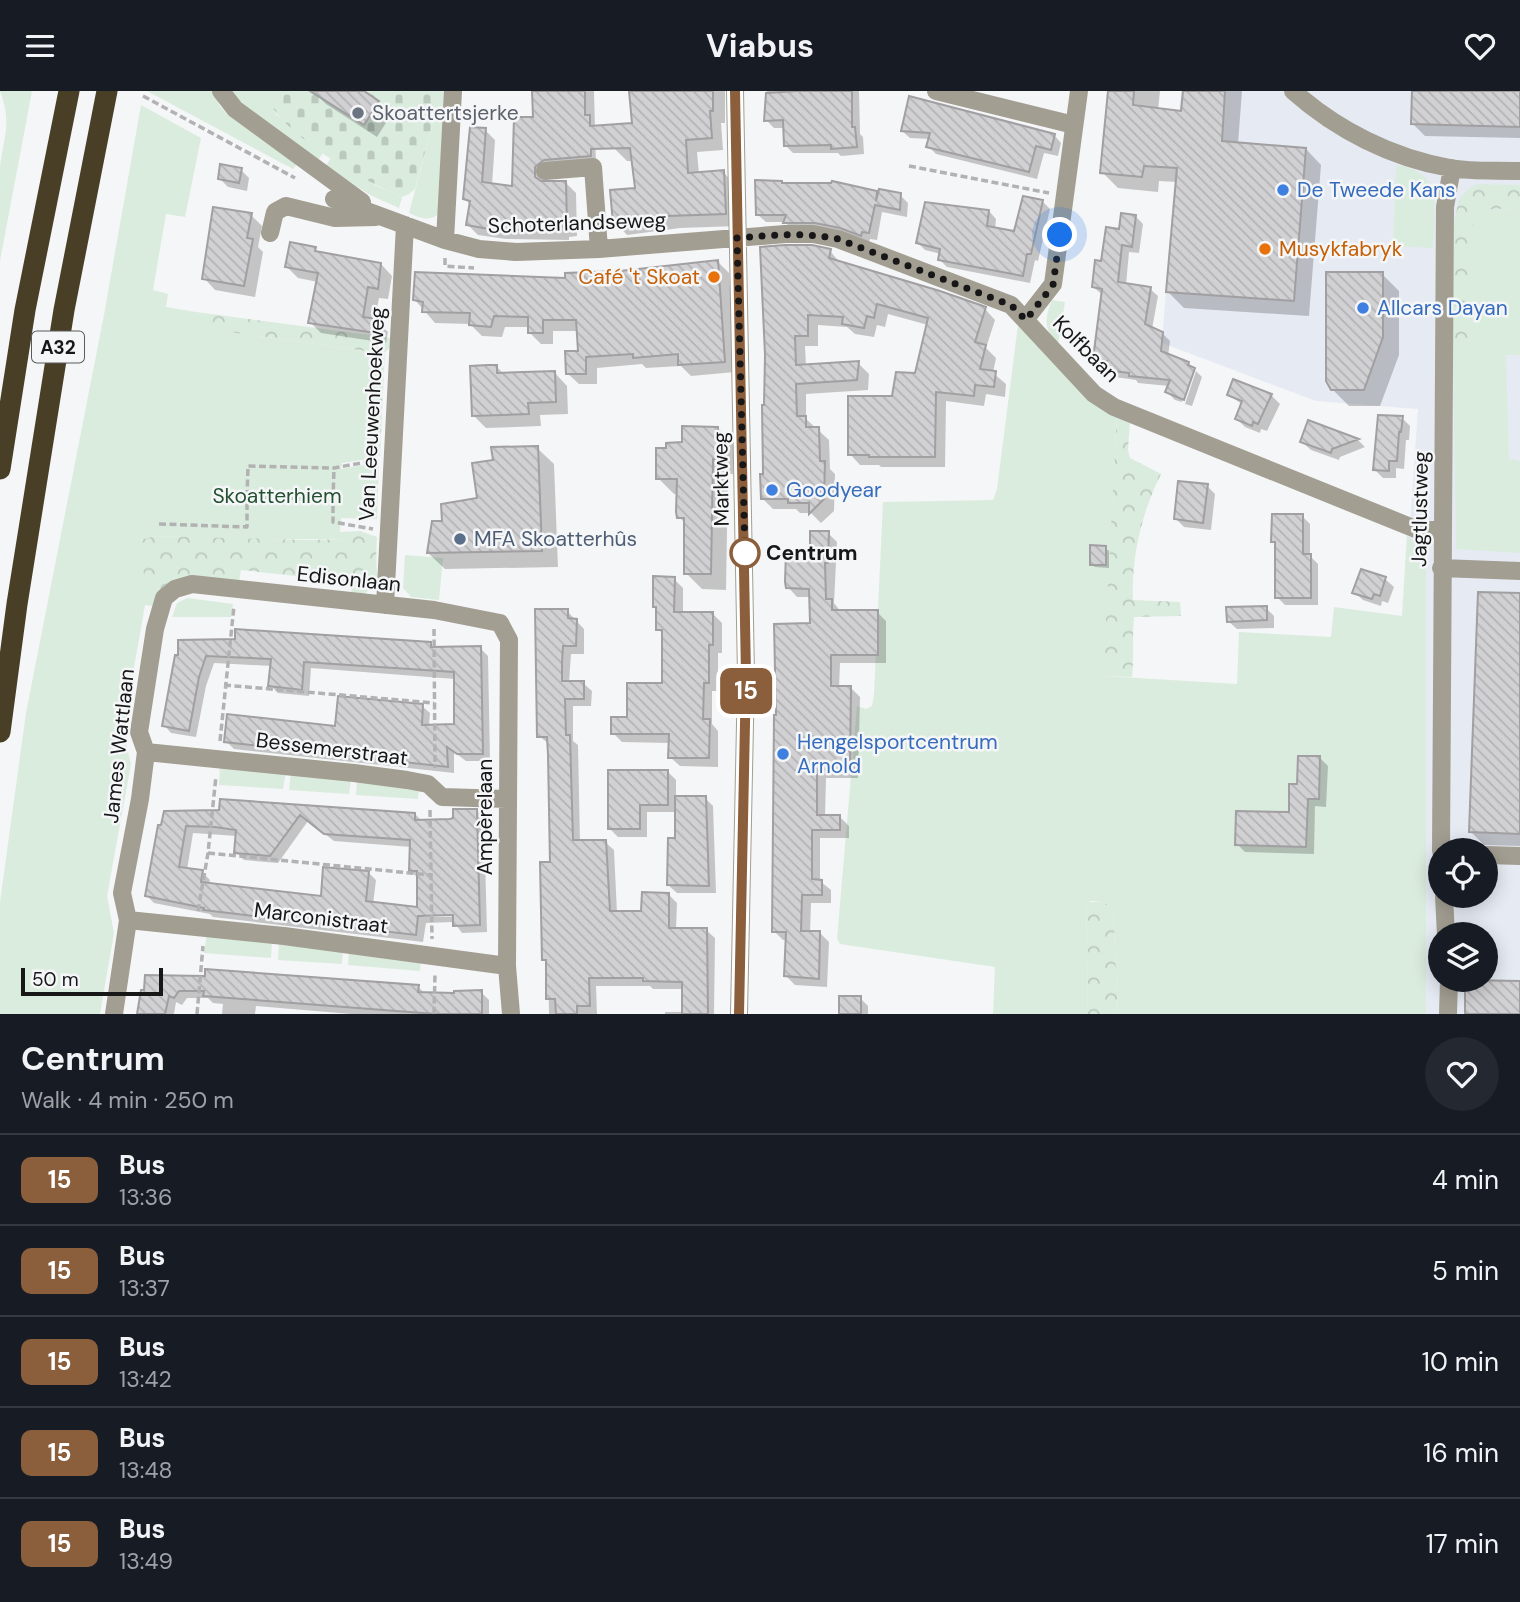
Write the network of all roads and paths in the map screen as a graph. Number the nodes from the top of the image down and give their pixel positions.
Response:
1 (69, 91) edge
2 (107, 91) edge
3 (221, 91) edge
4 (453, 91) edge
5 (735, 91) edge
6 (936, 91) edge
7 (1079, 91) edge
8 (1293, 91) edge
9 (143, 96) dead end
10 (1074, 125) junction
11 (909, 166) dead end
12 (1452, 169) junction
13 (545, 171) dead end
14 (1520, 171) edge
15 (298, 179) dead end
16 (1065, 196) junction
17 (334, 198) dead end
18 (383, 215) junction
19 (405, 225) junction
20 (270, 233) dead end
21 (737, 238) junction
22 (445, 240) junction
23 (599, 250) junction
24 (1026, 320) junction
25 (393, 457) junction
26 (0, 468) edge
27 (334, 468) junction
28 (247, 497) junction
29 (333, 500) junction
30 (159, 524) dead end
31 (1442, 530) junction
32 (388, 532) junction
33 (1441, 568) junction
34 (1520, 571) edge
35 (192, 584) joint
36 (385, 605) junction
37 (500, 622) joint
38 (224, 685) dead end
39 (435, 703) dead end
40 (0, 732) edge
41 (146, 752) junction
42 (507, 799) junction
43 (1441, 838) edge
44 (208, 853) dead end
45 (1498, 855) edge
46 (1520, 856) edge
47 (430, 875) dead end
48 (128, 920) junction
49 (206, 927) junction
50 (508, 967) junction
51 (1449, 992) edge
52 (114, 1014) edge
53 (197, 1014) edge
54 (510, 1014) edge
55 (738, 1014) edge
56 (1448, 1014) edge

1 - 26 highway, A32
2 - 40 highway, A32
3 - 18 street
4 - 22 street
5 - 21 street, Marktweg
6 - 10 street
7 - 10 street
8 - 12 street
9 - 15 path
10 - 16 street
11 - 16 path
12 - 14 street
12 - 31 street, Jagtlustweg
13 - 23 street
16 - 24 street
17 - 18 street, Schoterlandseweg
18 - 19 street, Schoterlandseweg
18 - 20 street
19 - 22 street, Schoterlandseweg
19 - 25 street, Van Leeuwenhoekweg
21 - 23 street, Schoterlandseweg
21 - 24 street, Kolfbaan
21 - 55 street, Marktweg
22 - 23 street, Schoterlandseweg
24 - 31 street, Kolfbaan
25 - 27 path
25 - 32 street, Van Leeuwenhoekweg
27 - 28 path
27 - 29 path
28 - 29 path
28 - 30 path
29 - 32 path
31 - 33 street, Jagtlustweg
32 - 36 street, Van Leeuwenhoekweg
33 - 34 street
33 - 43 street, Jagtlustweg
35 - 36 street, Edisonlaan
35 - 41 street, James Wattlaan
36 - 37 street, Edisonlaan
37 - 42 street, Ampèrelaan
38 - 39 path
41 - 42 street, Bessemerstraat
41 - 48 street, James Wattlaan
42 - 50 street, Ampèrelaan
44 - 47 path
45 - 46 street
48 - 49 street, Marconistraat
48 - 52 street, James Wattlaan
49 - 50 street, Marconistraat
49 - 53 path
50 - 54 street, Ampèrelaan
51 - 56 street

